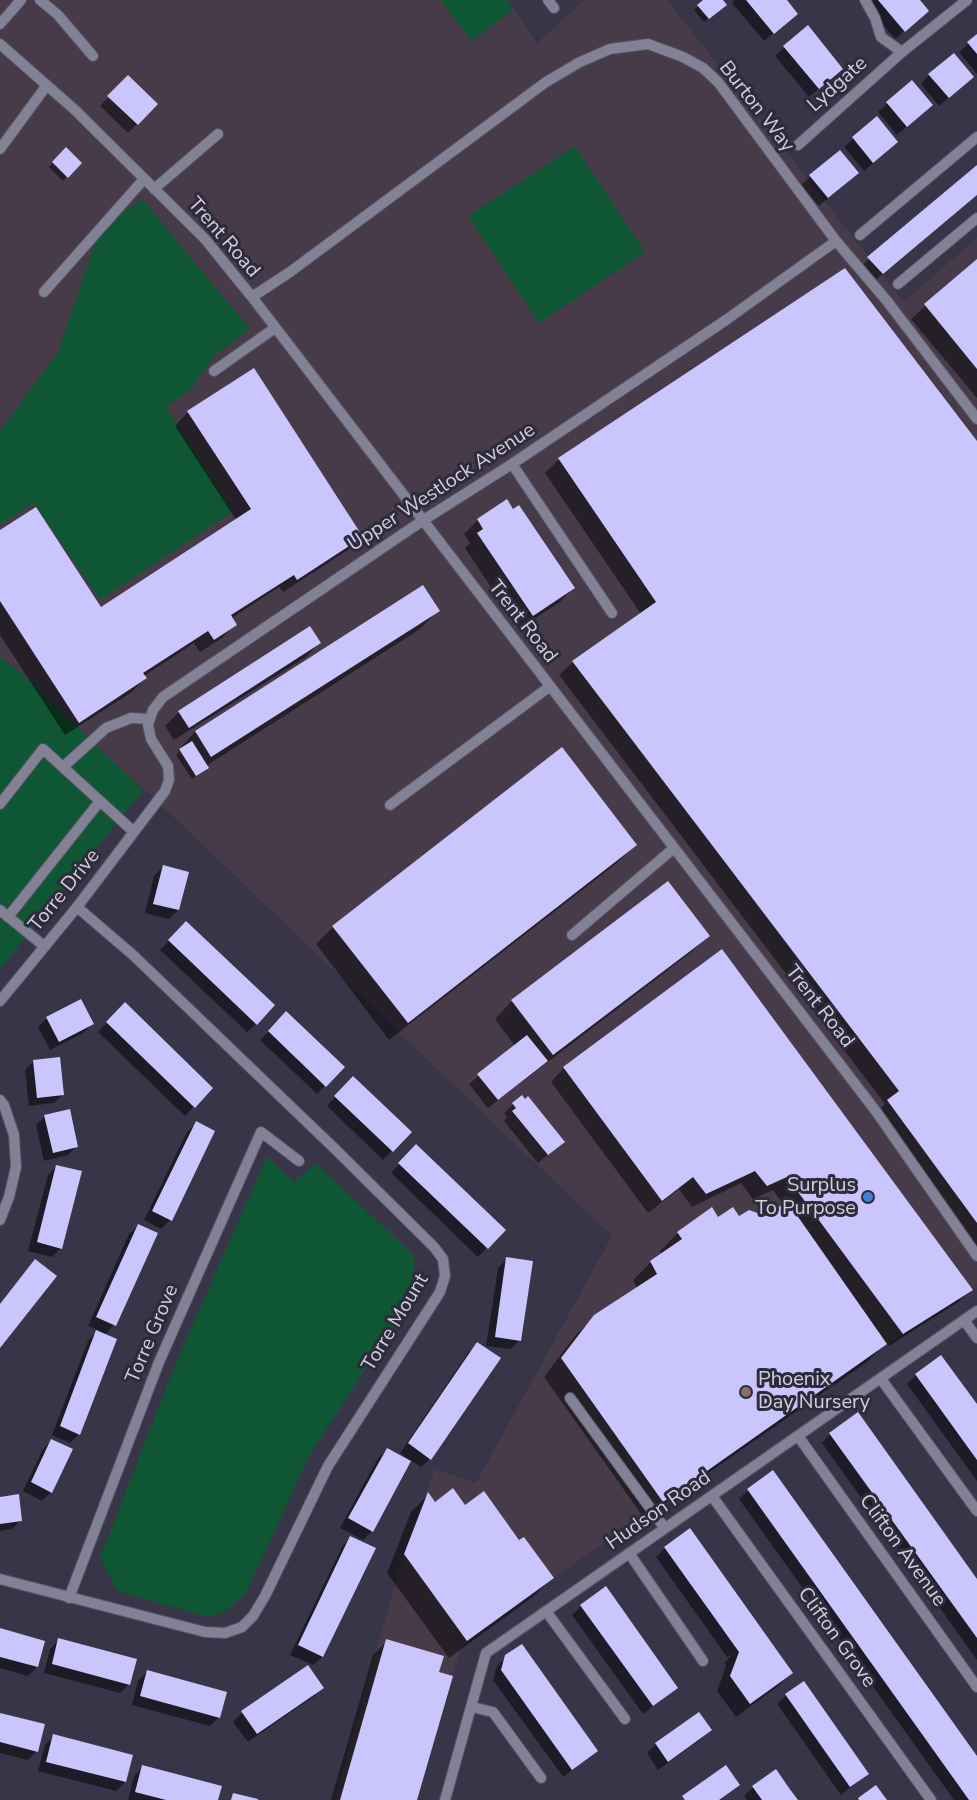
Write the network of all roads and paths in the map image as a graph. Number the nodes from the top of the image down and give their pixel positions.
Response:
1 (21, 0) edge
2 (39, 0) edge
3 (865, 0) edge
4 (967, 0) edge
5 (0, 24) edge
6 (0, 44) edge
7 (902, 52) junction
8 (93, 56) dead end
9 (47, 85) junction
10 (218, 134) dead end
11 (977, 137) edge
12 (798, 145) dead end
13 (0, 149) edge
14 (144, 179) junction
15 (154, 189) junction
16 (977, 218) edge
17 (860, 235) dead end
18 (836, 241) junction
19 (898, 284) dead end
20 (44, 292) dead end
21 (252, 297) junction
22 (275, 328) junction
23 (214, 371) dead end
24 (977, 419) edge
25 (512, 464) junction
26 (422, 521) junction
27 (612, 613) dead end
28 (549, 687) junction
29 (150, 719) junction
30 (63, 767) junction
31 (100, 801) junction
32 (0, 804) edge
33 (390, 806) dead end
34 (134, 832) junction
35 (674, 848) junction
36 (77, 907) junction
37 (4, 913) edge
38 (572, 935) dead end
39 (44, 946) junction
40 (0, 1001) edge
41 (0, 1100) edge
42 (299, 1161) dead end
43 (0, 1220) edge
44 (977, 1256) edge
45 (977, 1311) edge
46 (964, 1320) junction
47 (977, 1338) edge
48 (881, 1379) junction
49 (570, 1398) dead end
50 (798, 1436) junction
51 (712, 1496) junction
52 (977, 1511) edge
53 (664, 1527) junction
54 (629, 1553) junction
55 (0, 1579) edge
56 (69, 1598) junction
57 (546, 1611) junction
58 (703, 1661) dead end
59 (977, 1687) edge
60 (472, 1707) junction
61 (625, 1719) dead end
62 (541, 1778) dead end
63 (445, 1800) edge
64 (931, 1800) edge

1 - 5 street
2 - 8 street
3 - 7 street, Lydgate
4 - 7 street, Lydgate
6 - 9 street, Trent Road
7 - 12 street, Lydgate
9 - 13 street
9 - 14 street, Trent Road
10 - 15 street
11 - 17 street
14 - 15 street, Trent Road
14 - 20 street
15 - 21 street, Trent Road
16 - 19 street
18 - 21 street, Burton Way
18 - 24 street, Burton Way
18 - 25 street, Upper Westlock Avenue
21 - 22 street, Trent Road
22 - 23 street
22 - 26 street, Trent Road
25 - 26 street, Upper Westlock Avenue
25 - 27 street
26 - 28 street, Trent Road
26 - 29 street, Upper Westlock Avenue
28 - 33 street
28 - 35 street, Trent Road
29 - 30 street
29 - 34 street, Torre Drive
30 - 31 street
30 - 32 street
31 - 34 street
31 - 37 street
34 - 36 street, Torre Drive
35 - 38 street
35 - 44 street, Trent Road
36 - 39 street, Torre Drive
36 - 56 street, Torre Mount
37 - 39 street
39 - 40 street, Torre Drive
41 - 43 street
42 - 56 street, Torre Grove
45 - 46 street, Hudson Road
46 - 47 street
46 - 48 street, Hudson Road
48 - 50 street, Hudson Road
48 - 52 street
49 - 53 street
50 - 51 street, Hudson Road
50 - 59 street, Clifton Avenue
51 - 53 street, Hudson Road
51 - 64 street, Clifton Grove
53 - 54 street, Hudson Road
54 - 57 street, Hudson Road
54 - 58 street
55 - 56 street, Torre Mount
57 - 60 street, Hudson Road
57 - 61 street
60 - 62 street
60 - 63 street, Hudson Road

